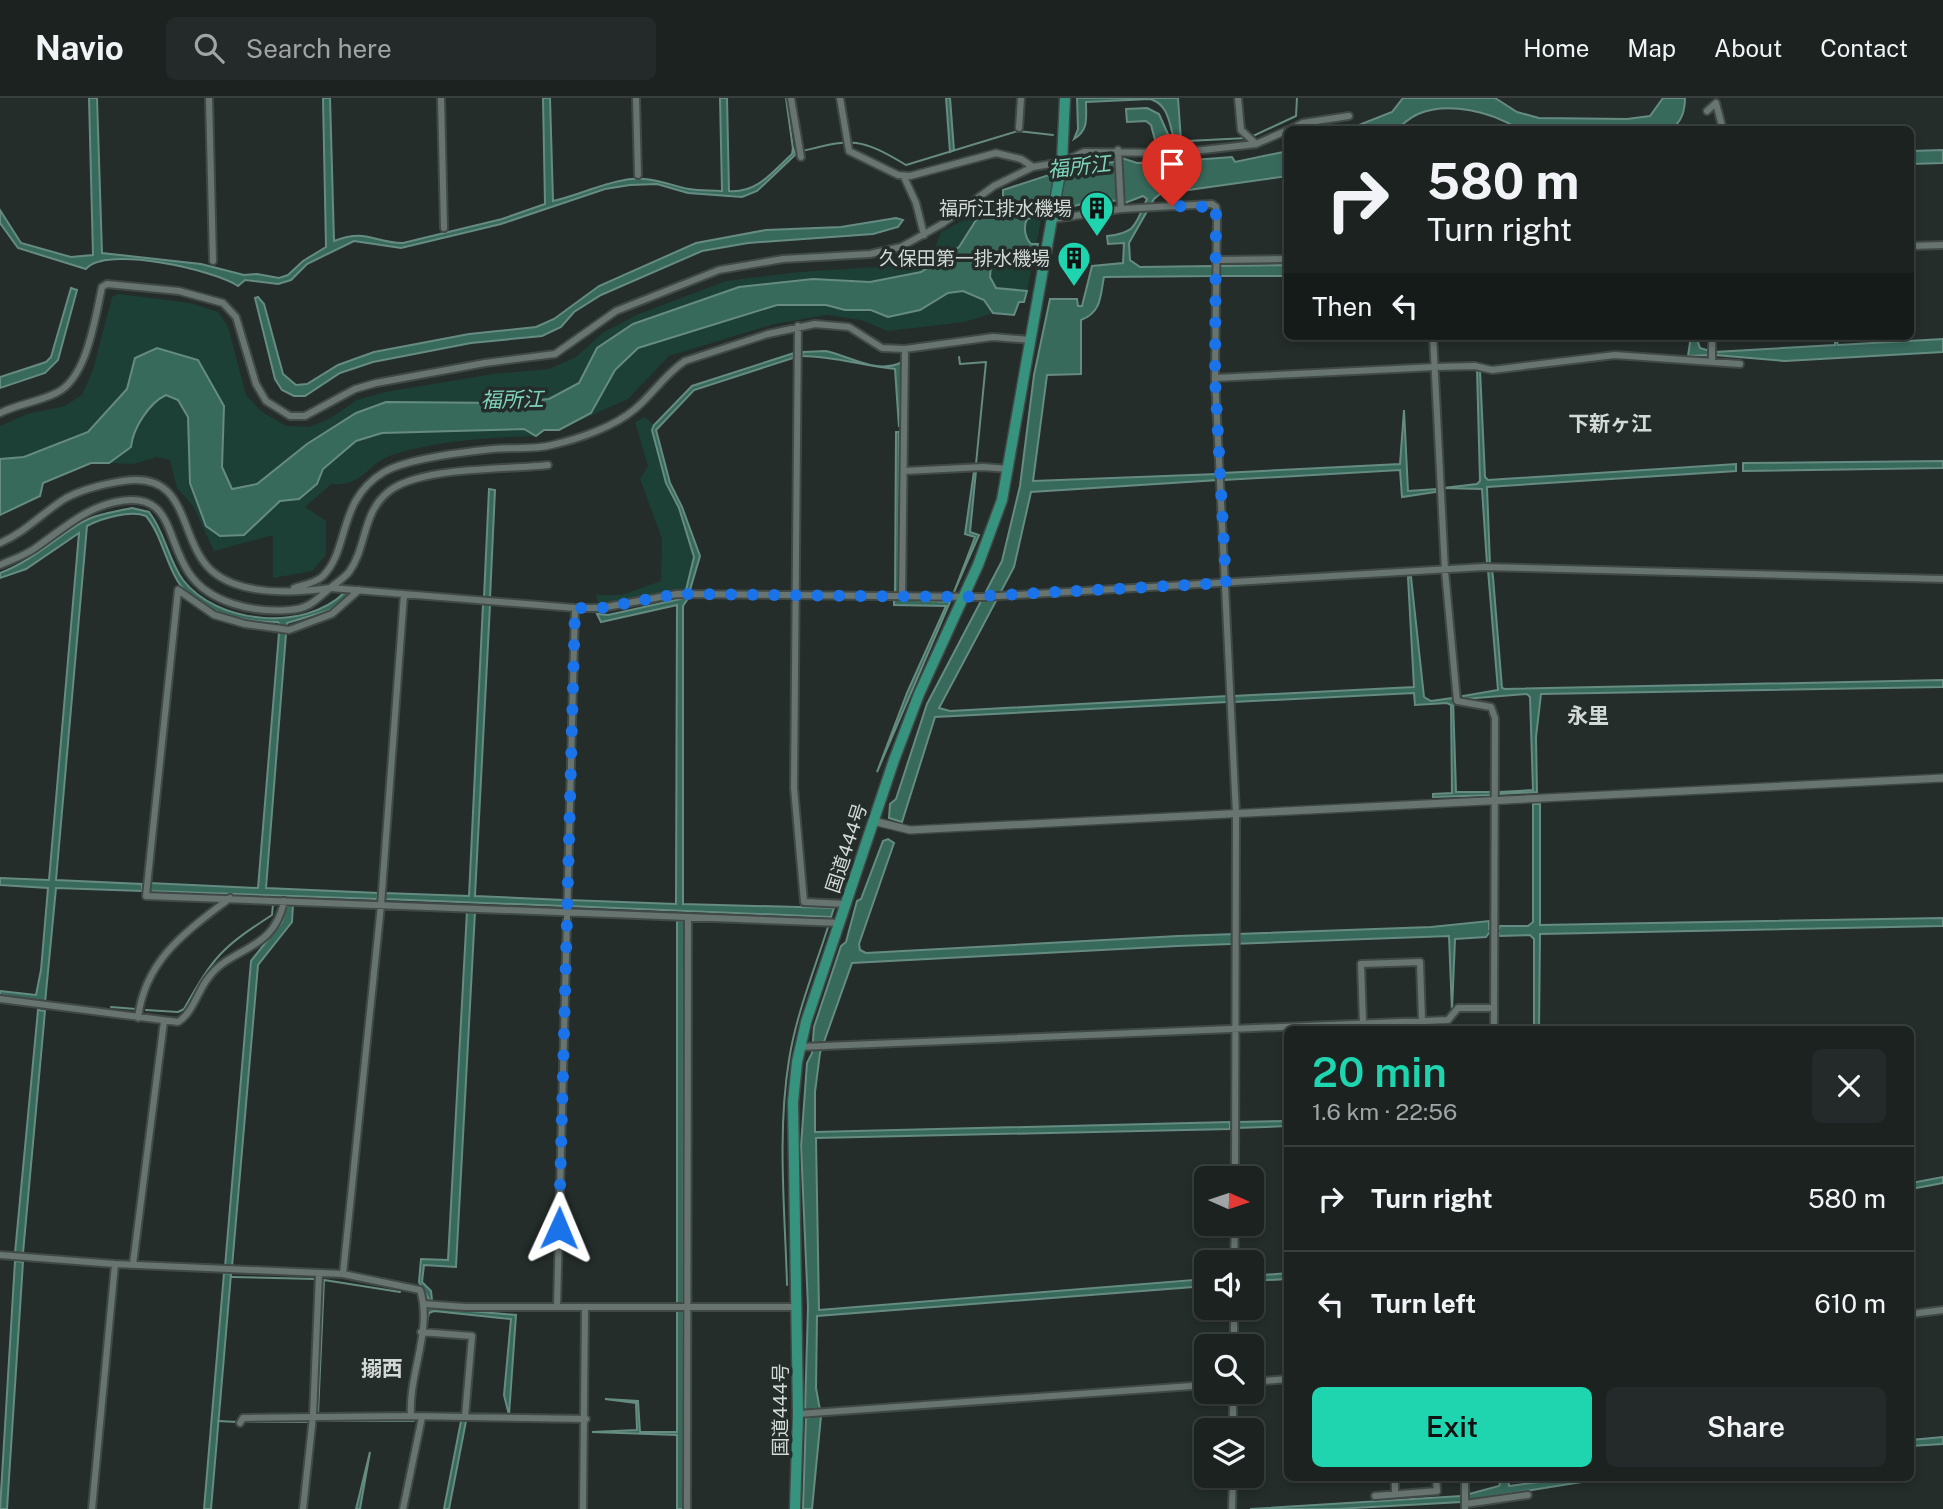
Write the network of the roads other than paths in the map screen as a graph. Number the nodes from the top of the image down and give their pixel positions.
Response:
1 (209, 98) edge
2 (441, 98) edge
3 (636, 98) edge
4 (791, 98) edge
5 (840, 98) edge
6 (1021, 98) edge
7 (1065, 98) edge
8 (1238, 98) edge
9 (1707, 111) dead end
10 (1349, 116) dead end
11 (1297, 126) edge
12 (1722, 126) edge
13 (1019, 128) dead end
14 (1284, 132) edge
15 (1256, 144) junction
16 (1118, 150) junction
17 (801, 158) dead end
18 (1062, 162) junction
19 (1033, 167) junction
20 (638, 175) dead end
21 (904, 177) junction
22 (1121, 205) junction
23 (1053, 219) junction
24 (444, 228) dead end
25 (924, 235) junction
26 (1943, 245) edge
27 (1914, 246) edge
28 (1284, 259) edge
29 (1217, 260) junction
30 (213, 261) dead end
31 (798, 326) junction
32 (1031, 340) junction
33 (1433, 340) edge
34 (1712, 340) edge
35 (905, 349) junction
36 (1712, 360) junction
37 (1740, 364) dead end
38 (1436, 367) junction
39 (1215, 378) junction
40 (0, 413) edge
41 (548, 465) dead end
42 (1009, 469) junction
43 (904, 471) junction
44 (0, 543) edge
45 (0, 565) edge
46 (1444, 571) junction
47 (1943, 579) edge
48 (1226, 583) junction
49 (331, 587) junction
50 (289, 590) junction
51 (359, 590) junction
52 (404, 594) junction
53 (796, 595) junction
54 (902, 597) junction
55 (963, 597) junction
56 (575, 608) junction
57 (1943, 778) edge
58 (1496, 801) junction
59 (1236, 814) junction
60 (873, 821) junction
61 (230, 898) junction
62 (284, 901) junction
63 (847, 904) junction
64 (381, 905) junction
65 (566, 912) junction
66 (688, 917) junction
67 (841, 923) junction
68 (0, 999) edge
69 (1494, 1008) junction
70 (138, 1018) junction
71 (164, 1021) junction
72 (1422, 1021) junction
73 (1363, 1023) junction
74 (1300, 1026) edge
75 (1494, 1026) edge
76 (1284, 1027) edge
77 (1236, 1029) junction
78 (804, 1048) junction
79 (1235, 1166) edge
80 (0, 1255) edge
81 (115, 1264) junction
82 (133, 1265) junction
83 (319, 1274) junction
84 (342, 1274) junction
85 (424, 1304) junction
86 (557, 1307) junction
87 (688, 1307) junction
88 (796, 1307) junction
89 (585, 1308) junction
90 (1943, 1310) edge
91 (1914, 1314) edge
92 (421, 1332) junction
93 (1284, 1379) edge
94 (1264, 1381) edge
95 (1194, 1386) edge
96 (808, 1414) junction
97 (313, 1416) junction
98 (411, 1416) junction
99 (422, 1417) junction
100 (465, 1418) junction
101 (586, 1419) junction
102 (242, 1420) dead end
103 (1395, 1481) edge
104 (1436, 1481) edge
105 (1465, 1481) edge
106 (1233, 1488) edge
107 (1395, 1494) junction
108 (1528, 1495) dead end
109 (1375, 1496) dead end
110 (1509, 1499) junction
111 (1465, 1506) edge
112 (92, 1509) edge
113 (303, 1509) edge
114 (403, 1509) edge
115 (583, 1509) edge
116 (687, 1509) edge
117 (795, 1509) edge
118 (1232, 1509) edge
119 (1509, 1509) edge

1 - 30 street
2 - 24 street
3 - 20 street
4 - 17 street
5 - 21 street
6 - 13 street
7 - 18 highway
8 - 15 street
9 - 12 street
10 - 11 street
14 - 15 street
15 - 16 street
16 - 18 street
16 - 22 street
18 - 19 street
18 - 23 highway, 国道444号
19 - 21 street
19 - 25 street
21 - 25 street
22 - 23 street
22 - 29 street
23 - 32 highway, 国道444号
25 - 40 street
26 - 27 street
28 - 29 street
29 - 39 street
31 - 35 street
31 - 50 street
31 - 53 street
32 - 35 street
32 - 42 highway, 国道444号
33 - 38 street
34 - 36 street
35 - 43 street
36 - 37 street
36 - 38 street
38 - 39 street
38 - 46 street
39 - 48 street
41 - 49 street
42 - 43 street
42 - 55 highway, 国道444号
43 - 54 street
44 - 50 street
45 - 49 street
46 - 47 street
46 - 48 street
46 - 58 street
48 - 55 street
48 - 59 street
49 - 50 street
49 - 51 street
51 - 52 street
51 - 61 street
52 - 56 street
52 - 64 street
53 - 54 street
53 - 56 street
53 - 63 street
54 - 55 street
55 - 60 highway, 国道444号
56 - 65 street
57 - 58 street
58 - 59 street
58 - 69 street
59 - 60 street
59 - 77 street
60 - 63 highway, 国道444号
61 - 62 street
61 - 70 street
62 - 64 street
62 - 71 street
63 - 67 highway, 国道444号
64 - 65 street
64 - 84 street
65 - 66 street
65 - 86 street
66 - 67 street
66 - 87 street
67 - 78 highway, 国道444号
68 - 70 street
69 - 72 street
69 - 75 street
70 - 71 street
71 - 82 street
72 - 73 street
72 - 73 street
73 - 74 street
76 - 77 street
77 - 78 street
77 - 79 street
78 - 88 highway, 国道444号
80 - 81 street
81 - 82 street
81 - 112 street
82 - 83 street
83 - 84 street
83 - 97 street
84 - 85 street
85 - 86 street
85 - 92 street
86 - 89 street
87 - 88 street
87 - 89 street
87 - 116 street
88 - 96 highway, 国道444号
89 - 101 street
90 - 91 street
92 - 98 street
92 - 100 street
93 - 94 street
95 - 96 street
96 - 117 highway, 国道444号
97 - 98 street
97 - 102 street
97 - 113 street
98 - 99 street
99 - 100 street
99 - 114 street
100 - 101 street
101 - 115 street
103 - 107 street
104 - 107 street
105 - 111 street
106 - 118 street
107 - 109 street
108 - 110 street
110 - 111 street
110 - 119 street

